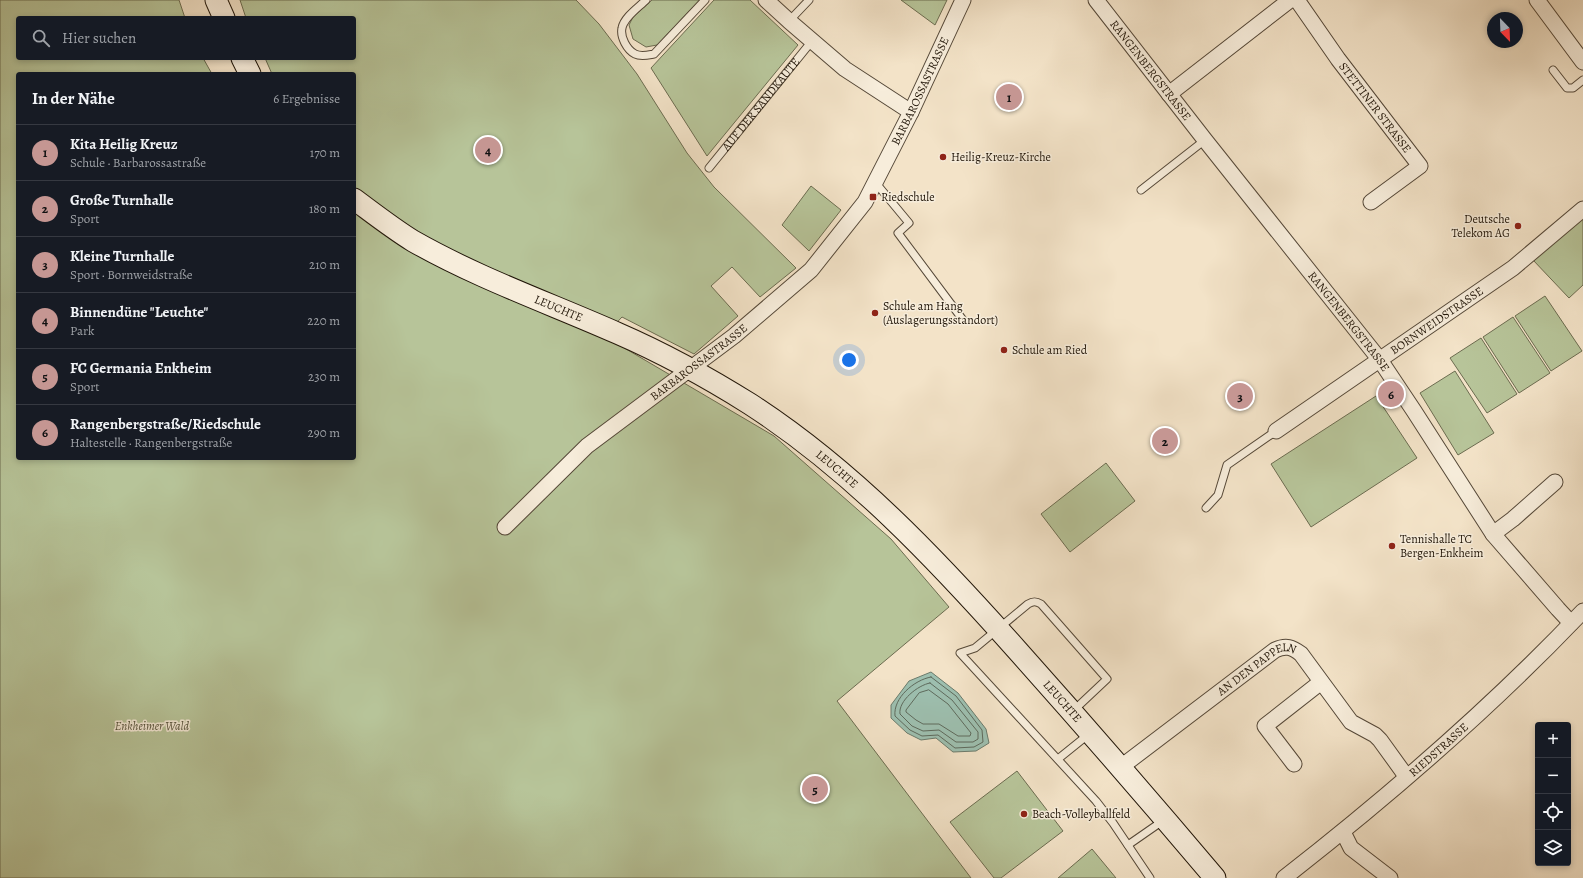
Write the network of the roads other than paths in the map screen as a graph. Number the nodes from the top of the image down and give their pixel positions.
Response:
1 (216, 0) edge
2 (646, 0) edge
3 (705, 0) edge
4 (766, 0) edge
5 (809, 0) edge
6 (963, 0) edge
7 (1096, 0) edge
8 (1290, 0) edge
9 (1297, 0) edge
10 (1537, 0) edge
11 (223, 16) edge
12 (789, 21) junction
13 (812, 41) junction
14 (243, 60) edge
15 (1583, 62) edge
16 (1553, 70) dead end
17 (249, 72) edge
18 (1583, 80) edge
19 (1169, 94) junction
20 (911, 112) junction
21 (1205, 140) junction
22 (709, 168) dead end
23 (875, 182) junction
24 (1141, 190) dead end
25 (356, 199) edge
26 (1371, 202) dead end
27 (1583, 209) edge
28 (963, 320) dead end
29 (1380, 360) junction
30 (690, 368) junction
31 (1276, 431) joint
32 (1555, 482) dead end
33 (1206, 508) dead end
34 (505, 527) dead end
35 (1493, 534) junction
36 (1583, 610) edge
37 (1571, 623) junction
38 (998, 629) junction
39 (1321, 682) junction
40 (1072, 711) junction
41 (1090, 732) junction
42 (1058, 759) junction
43 (1294, 764) dead end
44 (1121, 767) junction
45 (1406, 776) junction
46 (1165, 819) junction
47 (1343, 832) junction
48 (1128, 845) junction
49 (1150, 878) edge
50 (1215, 878) edge
51 (1284, 878) edge
52 (1390, 878) edge

1 - 11 street
2 - 3 lane
4 - 12 street
5 - 12 lane
6 - 20 street, BARBAROSSASTRASSE
7 - 19 street, RANGENBERGSTRASSE
8 - 19 street
9 - 26 street, STETTINER STRASSE
10 - 15 street
12 - 13 street
13 - 20 street
13 - 22 lane, AUF DER SANDKAUTE
14 - 17 street
16 - 18 lane
19 - 21 street, RANGENBERGSTRASSE
20 - 23 street, BARBAROSSASTRASSE
21 - 24 lane
21 - 29 street, RANGENBERGSTRASSE
23 - 28 lane
23 - 30 street, BARBAROSSASTRASSE
25 - 30 street, LEUCHTE
27 - 29 street, BORNWEIDSTRASSE
29 - 31 street, BORNWEIDSTRASSE
29 - 35 street, RANGENBERGSTRASSE
30 - 34 street, BARBAROSSASTRASSE
30 - 38 street, LEUCHTE
31 - 33 lane, BORNWEIDSTRASSE
32 - 35 street
35 - 37 street, RANGENBERGSTRASSE
36 - 37 street, RIEDSTRASSE
37 - 45 street, RIEDSTRASSE
38 - 40 street, LEUCHTE
38 - 40 lane
38 - 42 lane
39 - 43 street
39 - 44 street, AN DEN PAPPELN
39 - 45 street, AN DEN PAPPELN
40 - 41 street, LEUCHTE
41 - 42 lane
41 - 44 street, LEUCHTE
42 - 48 lane
44 - 46 street, LEUCHTE
45 - 47 street, RIEDSTRASSE
46 - 48 lane
46 - 50 street, LEUCHTE
47 - 51 street, RIEDSTRASSE
47 - 52 street
48 - 49 lane

